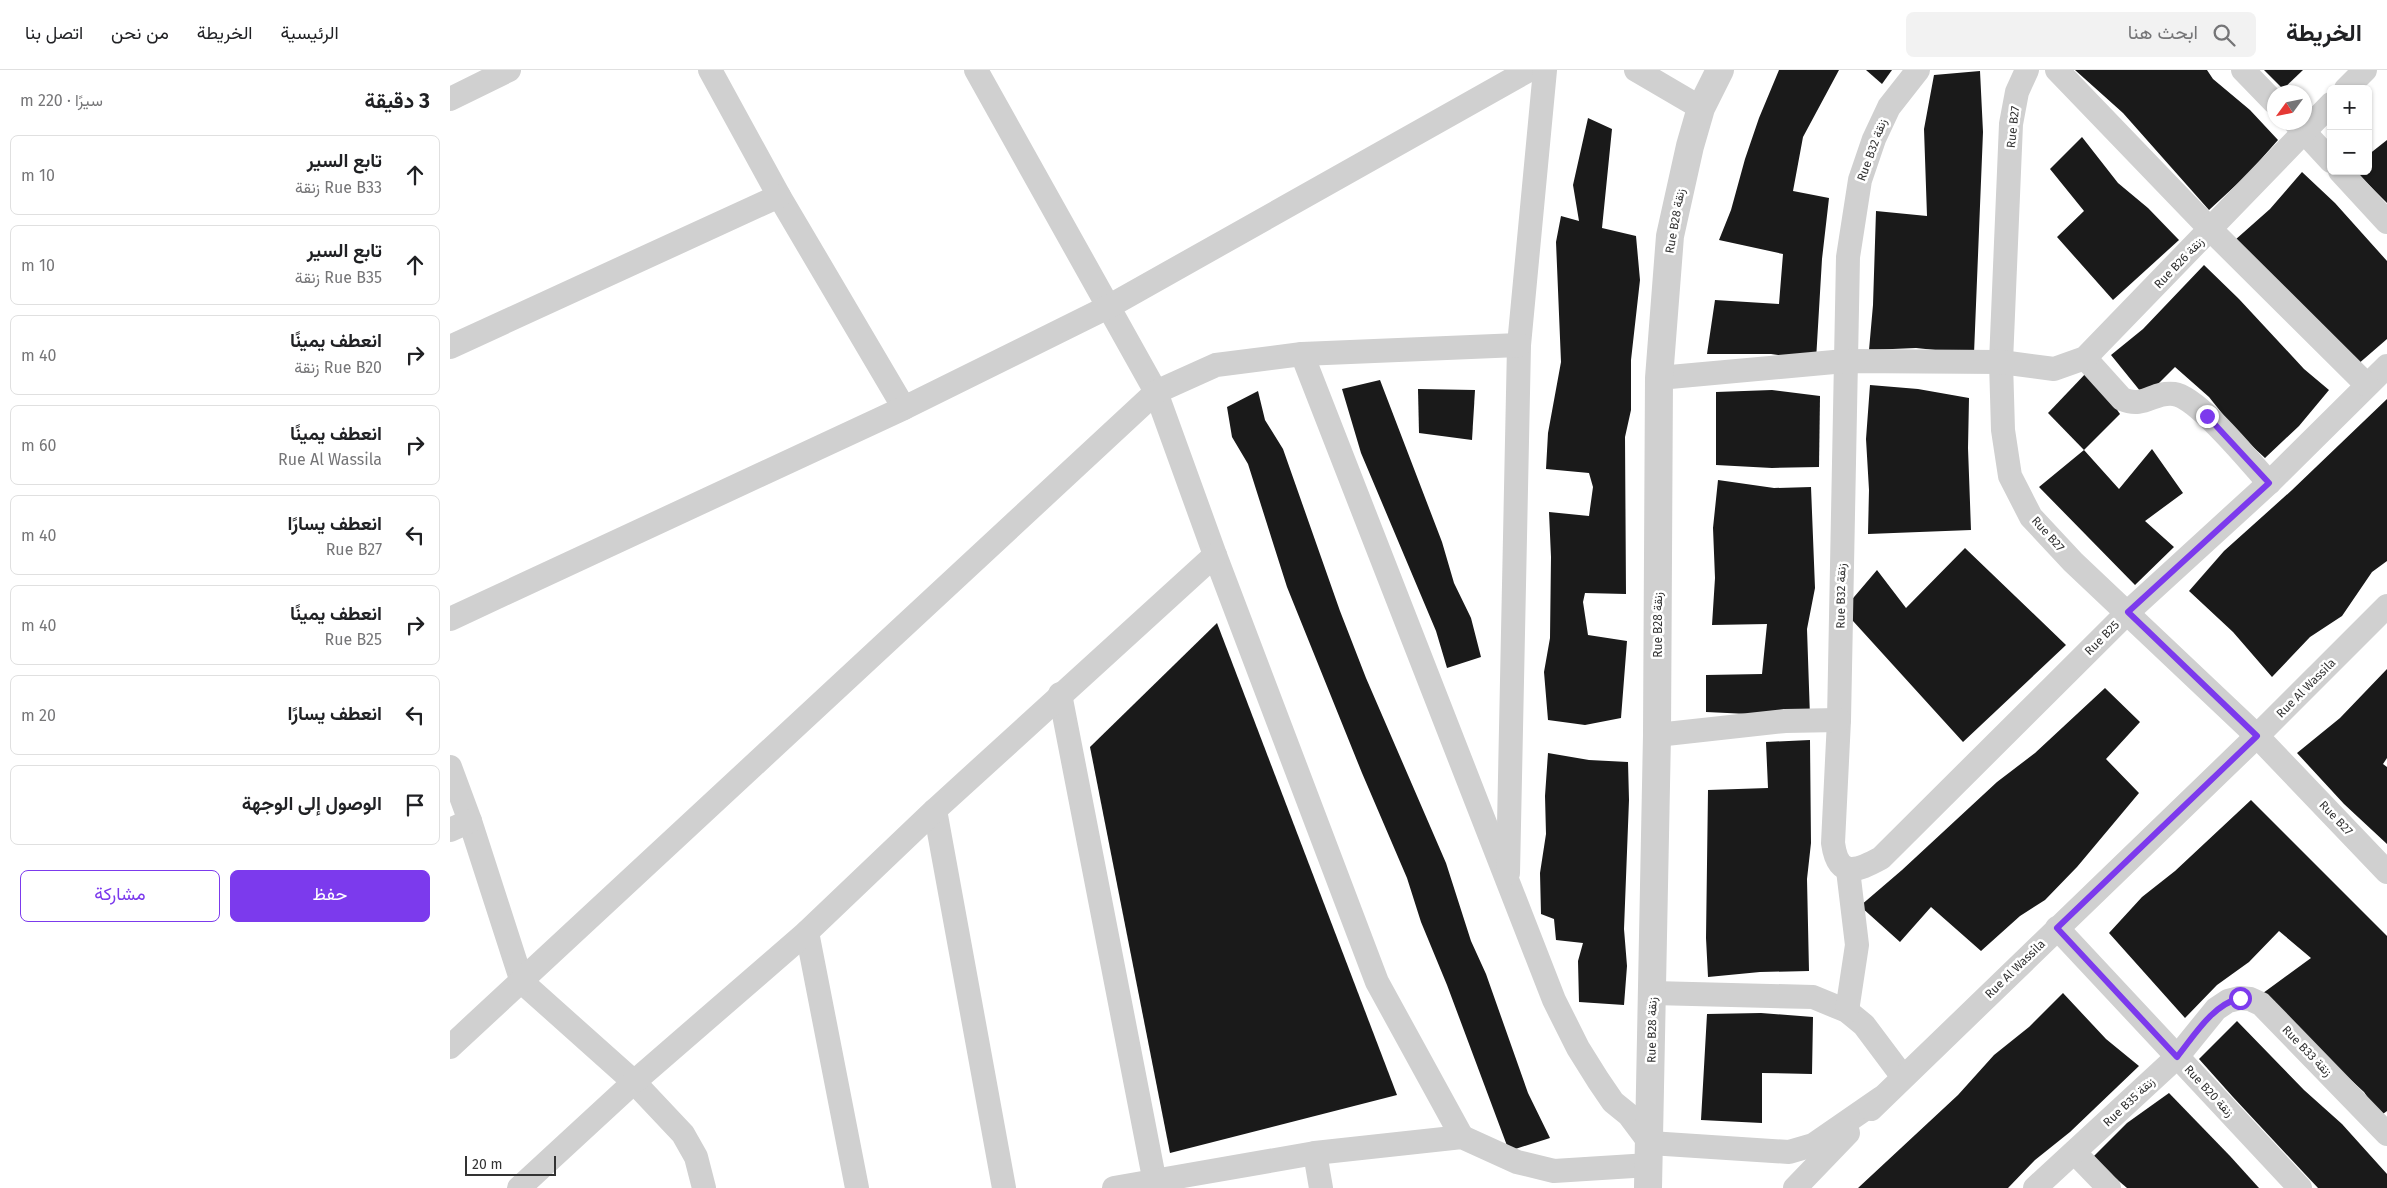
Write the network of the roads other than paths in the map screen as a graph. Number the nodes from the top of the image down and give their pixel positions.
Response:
1 (509, 70) edge
2 (710, 70) edge
3 (976, 70) edge
4 (1529, 70) edge
5 (1545, 70) edge
6 (1636, 70) edge
7 (1720, 70) edge
8 (1918, 70) edge
9 (2027, 70) edge
10 (2057, 70) edge
11 (2243, 70) edge
12 (2365, 70) edge
13 (2350, 85) edge
14 (2267, 95) edge
15 (450, 99) edge
16 (2327, 107) edge
17 (1701, 108) junction
18 (2312, 118) edge
19 (2296, 130) edge
20 (2302, 130) edge
21 (2327, 157) edge
22 (2344, 175) edge
23 (779, 196) junction
24 (2387, 222) edge
25 (2211, 230) junction
26 (1108, 307) junction
27 (1519, 344) junction
28 (450, 348) edge
29 (1302, 354) junction
30 (2085, 358) junction
31 (1844, 361) junction
32 (2001, 362) junction
33 (2387, 366) edge
34 (1660, 378) junction
35 (2367, 385) junction
36 (1156, 392) junction
37 (904, 408) junction
38 (2269, 483) junction
39 (1215, 555) junction
40 (2387, 606) edge
41 (2128, 612) junction
42 (450, 619) edge
43 (1060, 694) junction
44 (1839, 720) junction
45 (1657, 735) junction
46 (2257, 736) junction
47 (450, 767) edge
48 (934, 810) junction
49 (460, 826) edge
50 (1848, 870) junction
51 (2387, 872) edge
52 (1508, 884) junction
53 (2057, 928) junction
54 (807, 932) junction
55 (522, 982) junction
56 (1652, 993) junction
57 (2216, 1010) joint
58 (1847, 1011) junction
59 (456, 1039) edge
60 (2177, 1057) junction
61 (1903, 1077) junction
62 (634, 1082) junction
63 (1881, 1098) junction
64 (2387, 1134) edge
65 (1462, 1138) junction
66 (1315, 1153) junction
67 (2075, 1153) junction
68 (1649, 1165) edge
69 (1156, 1184) edge
70 (519, 1188) edge
71 (704, 1188) edge
72 (857, 1188) edge
73 (1004, 1188) edge
74 (1114, 1188) edge
75 (1322, 1188) edge
76 (1795, 1188) edge
77 (2036, 1188) edge
78 (2109, 1188) edge
79 (2300, 1188) edge

1 - 15 street
2 - 23 street
3 - 26 street
4 - 26 street
5 - 27 street
6 - 17 street
7 - 17 street, Rue B28 زنقة
8 - 31 street, Rue B32 زنقة
9 - 32 street, Rue B27
10 - 25 street
11 - 14 street
12 - 13 street
16 - 18 street, Rue B26 زنقة
17 - 34 street, Rue B28 زنقة
19 - 25 street, Rue B26 زنقة
20 - 21 street
22 - 24 street
23 - 28 street
23 - 37 street
25 - 30 street, Rue B26 زنقة
25 - 35 street
26 - 36 street
26 - 37 street
27 - 29 street
27 - 52 street
29 - 36 street
29 - 52 street
30 - 32 street, Rue B26 زنقة
30 - 38 street
31 - 32 street
31 - 34 street
31 - 44 street, Rue B32 زنقة
32 - 41 street, Rue B27
33 - 35 street, Rue B25
34 - 45 street, Rue B28 زنقة
35 - 38 street, Rue B25
36 - 39 street
36 - 55 street
37 - 42 street
38 - 41 street, Rue B25
39 - 43 street
39 - 65 street
40 - 46 street, Rue Al Wassila
41 - 46 street, Rue B27
41 - 50 street, Rue B25
43 - 48 street
43 - 69 street
44 - 45 street
44 - 50 street, Rue B32 زنقة
45 - 56 street, Rue B28 زنقة
46 - 51 street, Rue B27
46 - 53 street, Rue Al Wassila
47 - 49 street
48 - 54 street
48 - 73 street
49 - 55 street
50 - 58 street
52 - 68 street
53 - 60 street, Rue B20 زنقة
53 - 61 street, Rue Al Wassila
54 - 62 street
54 - 72 street
55 - 59 street
55 - 62 street
56 - 58 street
56 - 68 street, Rue B28 زنقة
57 - 60 street, Rue B35 زنقة
57 - 64 street, Rue B33 زنقة
58 - 61 street
60 - 67 street, Rue B35 زنقة
60 - 79 street, Rue B20 زنقة
61 - 63 street, Rue Al Wassila
62 - 70 street
62 - 71 street
63 - 68 street
63 - 76 street, Rue Al Wassila
65 - 66 street
65 - 68 street
66 - 69 street
66 - 75 street
67 - 77 street, Rue B35 زنقة
67 - 78 street
69 - 74 street

